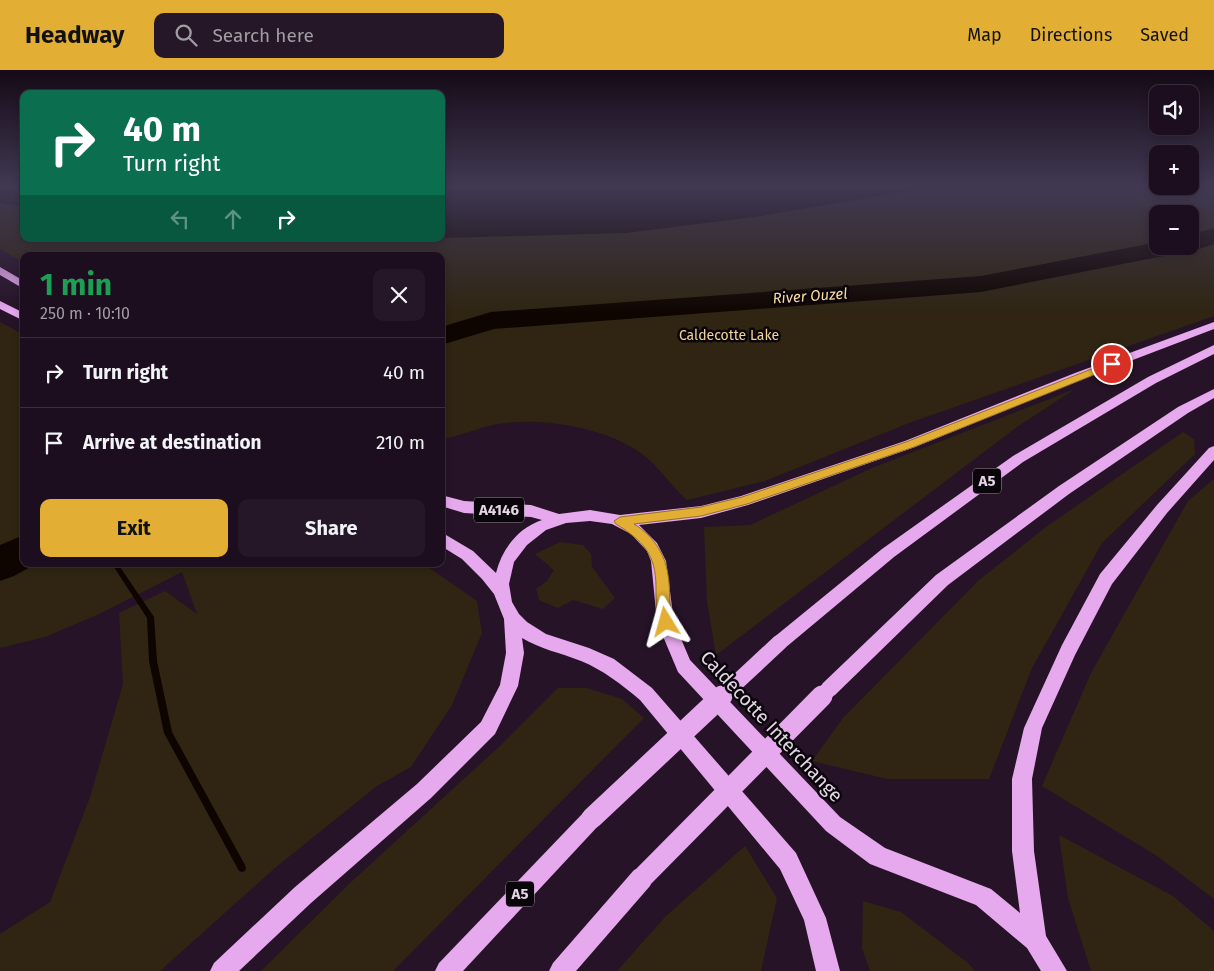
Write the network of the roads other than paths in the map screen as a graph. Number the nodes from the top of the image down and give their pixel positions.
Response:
1 (0, 270) edge
2 (20, 283) edge
3 (0, 304) edge
4 (20, 316) edge
5 (1214, 325) edge
6 (1214, 349) edge
7 (1214, 393) edge
8 (1214, 451) edge
9 (445, 501) edge
10 (557, 519) junction
11 (620, 521) junction
12 (445, 540) edge
13 (501, 592) junction
14 (512, 618) junction
15 (1035, 940) junction
16 (222, 971) edge
17 (447, 971) edge
18 (561, 971) edge
19 (828, 971) edge
20 (1055, 971) edge

1 - 2 highway
3 - 4 highway
5 - 11 highway
6 - 17 highway, A5, bridge
7 - 18 highway, bridge
8 - 15 highway
9 - 10 highway, A4146
10 - 11 highway, Caldecotte Interchange
10 - 13 highway, Caldecotte Interchange
11 - 15 highway, Caldecotte Interchange
12 - 13 highway
13 - 14 highway, Caldecotte Interchange
14 - 16 highway
14 - 19 highway, Caldecotte Interchange
15 - 20 highway, Caldecotte Interchange

